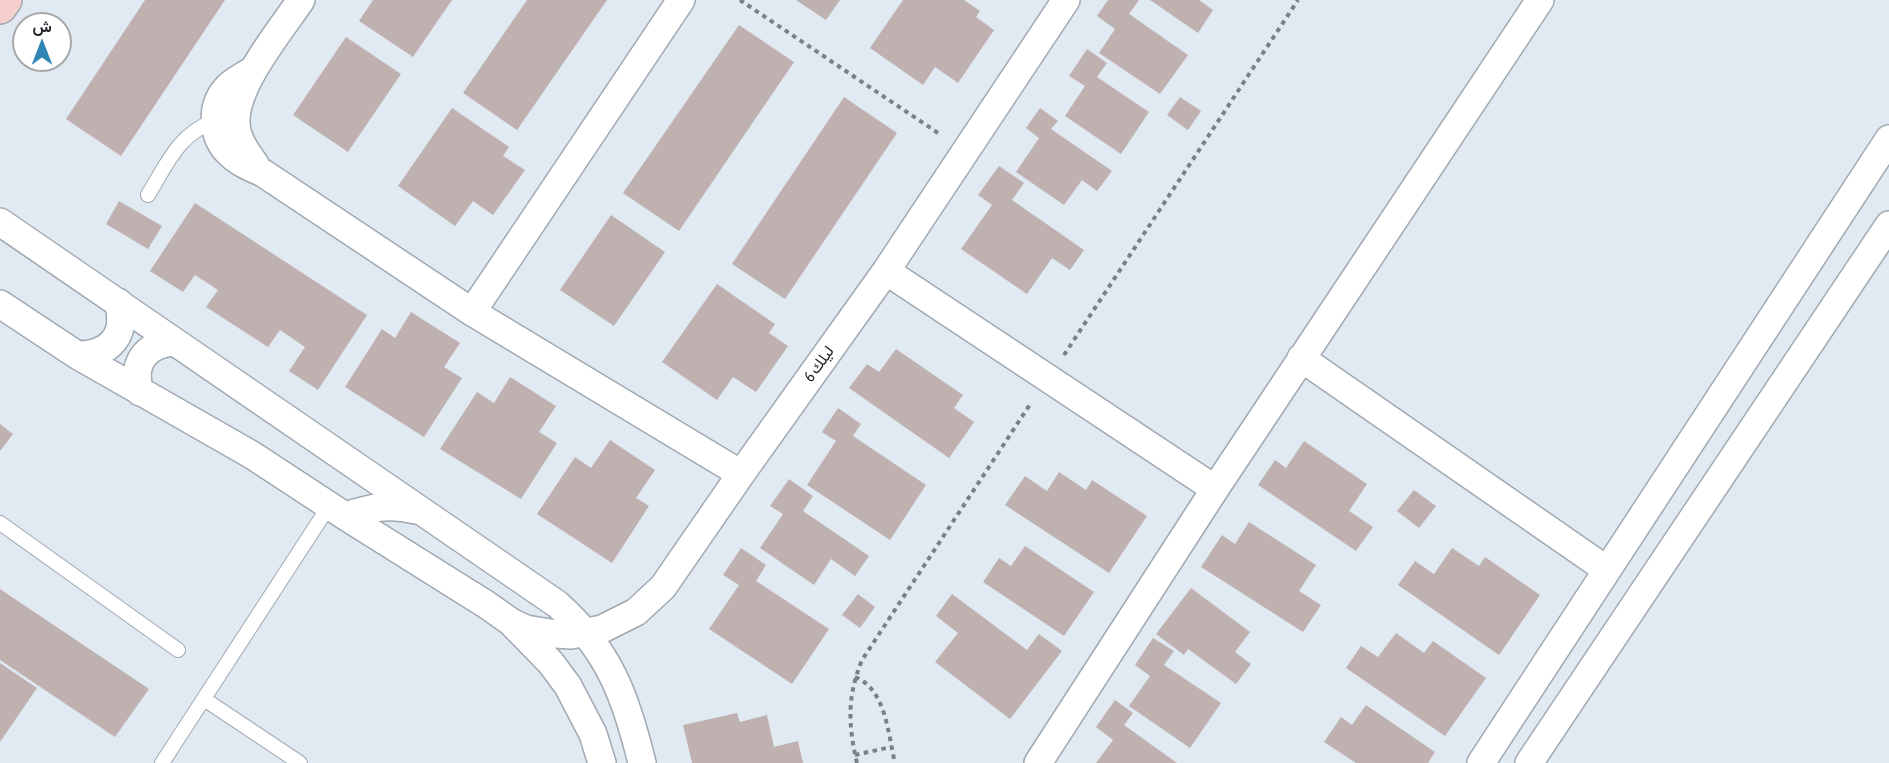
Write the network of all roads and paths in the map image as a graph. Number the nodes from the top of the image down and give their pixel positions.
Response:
1 (5, 0) edge
2 (301, 0) edge
3 (681, 0) edge
4 (740, 0) edge
5 (1066, 0) edge
6 (1540, 0) edge
7 (0, 7) edge
8 (253, 70) junction
9 (215, 121) junction
10 (1889, 139) edge
11 (965, 151) junction
12 (263, 173) junction
13 (148, 195) dead end
14 (0, 222) edge
15 (1889, 225) edge
16 (886, 271) junction
17 (118, 302) junction
18 (0, 304) edge
19 (472, 312) junction
20 (174, 342) junction
21 (77, 355) junction
22 (1301, 358) junction
23 (140, 392) junction
24 (741, 474) junction
25 (1215, 489) junction
26 (337, 511) junction
27 (420, 511) junction
28 (0, 523) edge
29 (1607, 570) junction
30 (511, 622) junction
31 (587, 633) junction
32 (178, 650) dead end
33 (855, 677) dead end
34 (204, 699) junction
35 (891, 747) junction
36 (855, 755) dead end
37 (162, 763) edge
38 (300, 763) edge
39 (602, 763) edge
40 (642, 763) edge
41 (895, 763) edge
42 (1038, 763) edge
43 (1481, 763) edge
44 (1529, 763) edge

1 - 7 street
2 - 8 street
3 - 19 street
4 - 11 path
5 - 11 street, ليلك 6
6 - 22 street
8 - 9 street
8 - 12 street
9 - 12 street
9 - 13 lane
10 - 29 street
11 - 16 street, ليلك 6
12 - 19 street
14 - 17 street
15 - 44 street
16 - 24 street, ليلك 6
16 - 25 street
17 - 20 street
17 - 21 street
18 - 21 street
19 - 24 street
20 - 23 street
20 - 27 street
21 - 23 street
22 - 25 street
22 - 29 street
23 - 26 street
24 - 31 street, ليلك 6
25 - 42 street
26 - 27 street
26 - 30 street
26 - 34 lane
27 - 31 street
28 - 32 lane
29 - 43 street
30 - 31 street, ليلك 6
30 - 39 street
31 - 40 street
33 - 35 path
34 - 37 lane
34 - 38 lane
35 - 36 path
35 - 41 path

